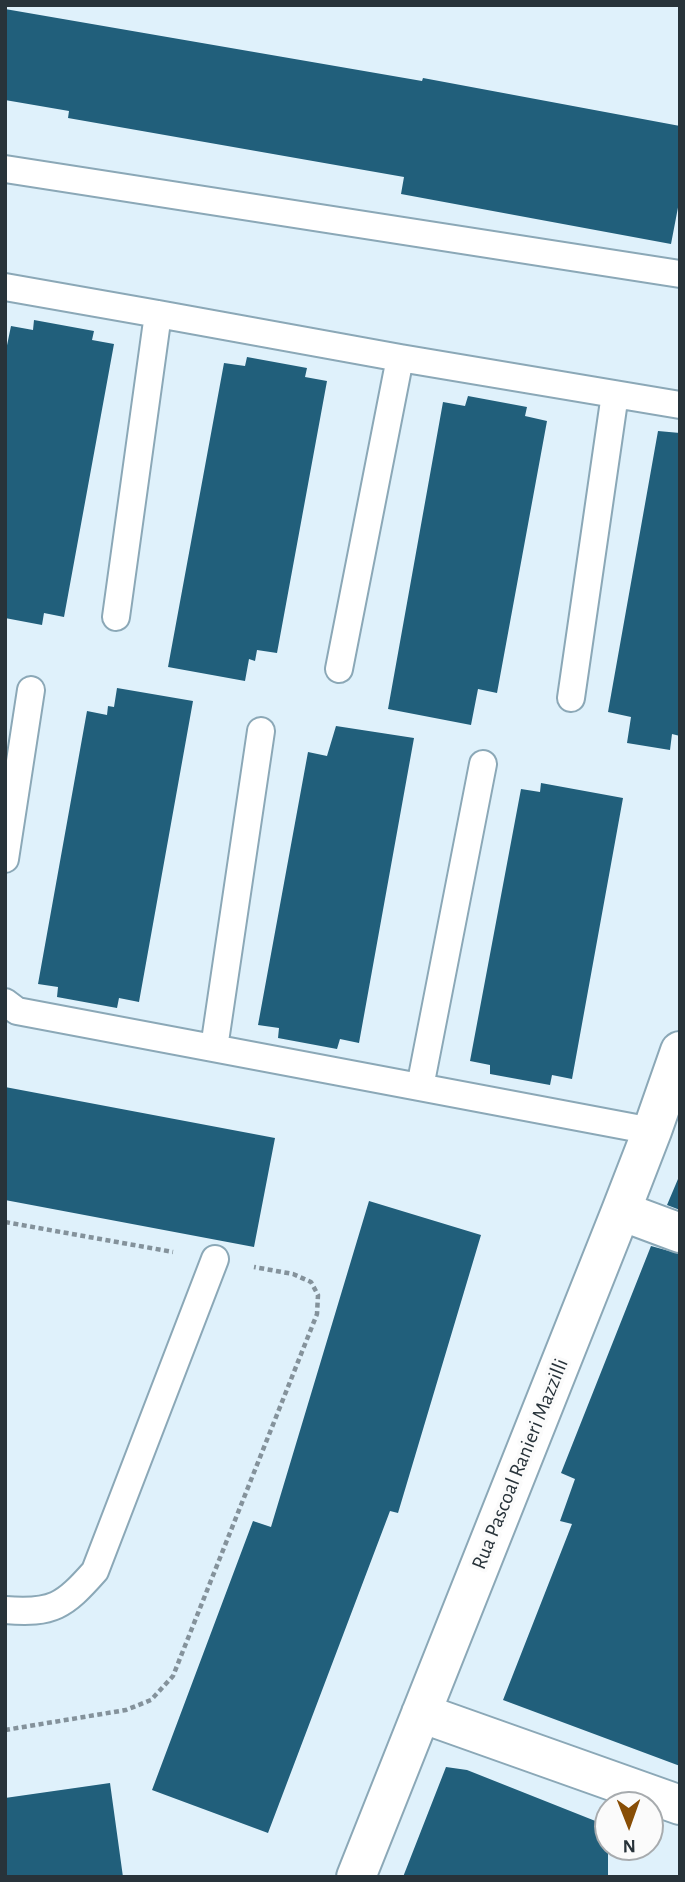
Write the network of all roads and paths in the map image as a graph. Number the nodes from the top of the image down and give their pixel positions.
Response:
1 (5, 169) edge
2 (680, 274) edge
3 (5, 287) edge
4 (158, 314) junction
5 (400, 358) junction
6 (615, 394) junction
7 (680, 405) edge
8 (116, 617) dead end
9 (339, 668) dead end
10 (31, 690) dead end
11 (571, 698) dead end
12 (261, 731) dead end
13 (483, 764) dead end
14 (5, 859) edge
15 (5, 1002) edge
16 (214, 1048) junction
17 (680, 1051) edge
18 (420, 1087) junction
19 (652, 1131) junction
20 (621, 1211) junction
21 (680, 1233) edge
22 (215, 1259) dead end
23 (5, 1611) edge
24 (421, 1713) junction
25 (680, 1805) edge
26 (356, 1877) edge

1 - 2 lane
3 - 4 lane
4 - 5 lane
4 - 8 lane
5 - 6 lane
5 - 9 lane
6 - 7 lane
6 - 11 lane
10 - 14 lane
12 - 16 lane
13 - 18 lane
15 - 16 lane
16 - 18 lane
17 - 19 street, Rua Pascoal Ranieri Mazzilli
18 - 19 lane
19 - 20 street, Rua Pascoal Ranieri Mazzilli
20 - 21 street
20 - 24 street, Rua Pascoal Ranieri Mazzilli
22 - 23 lane
24 - 25 street
24 - 26 street, Rua Pascoal Ranieri Mazzilli

